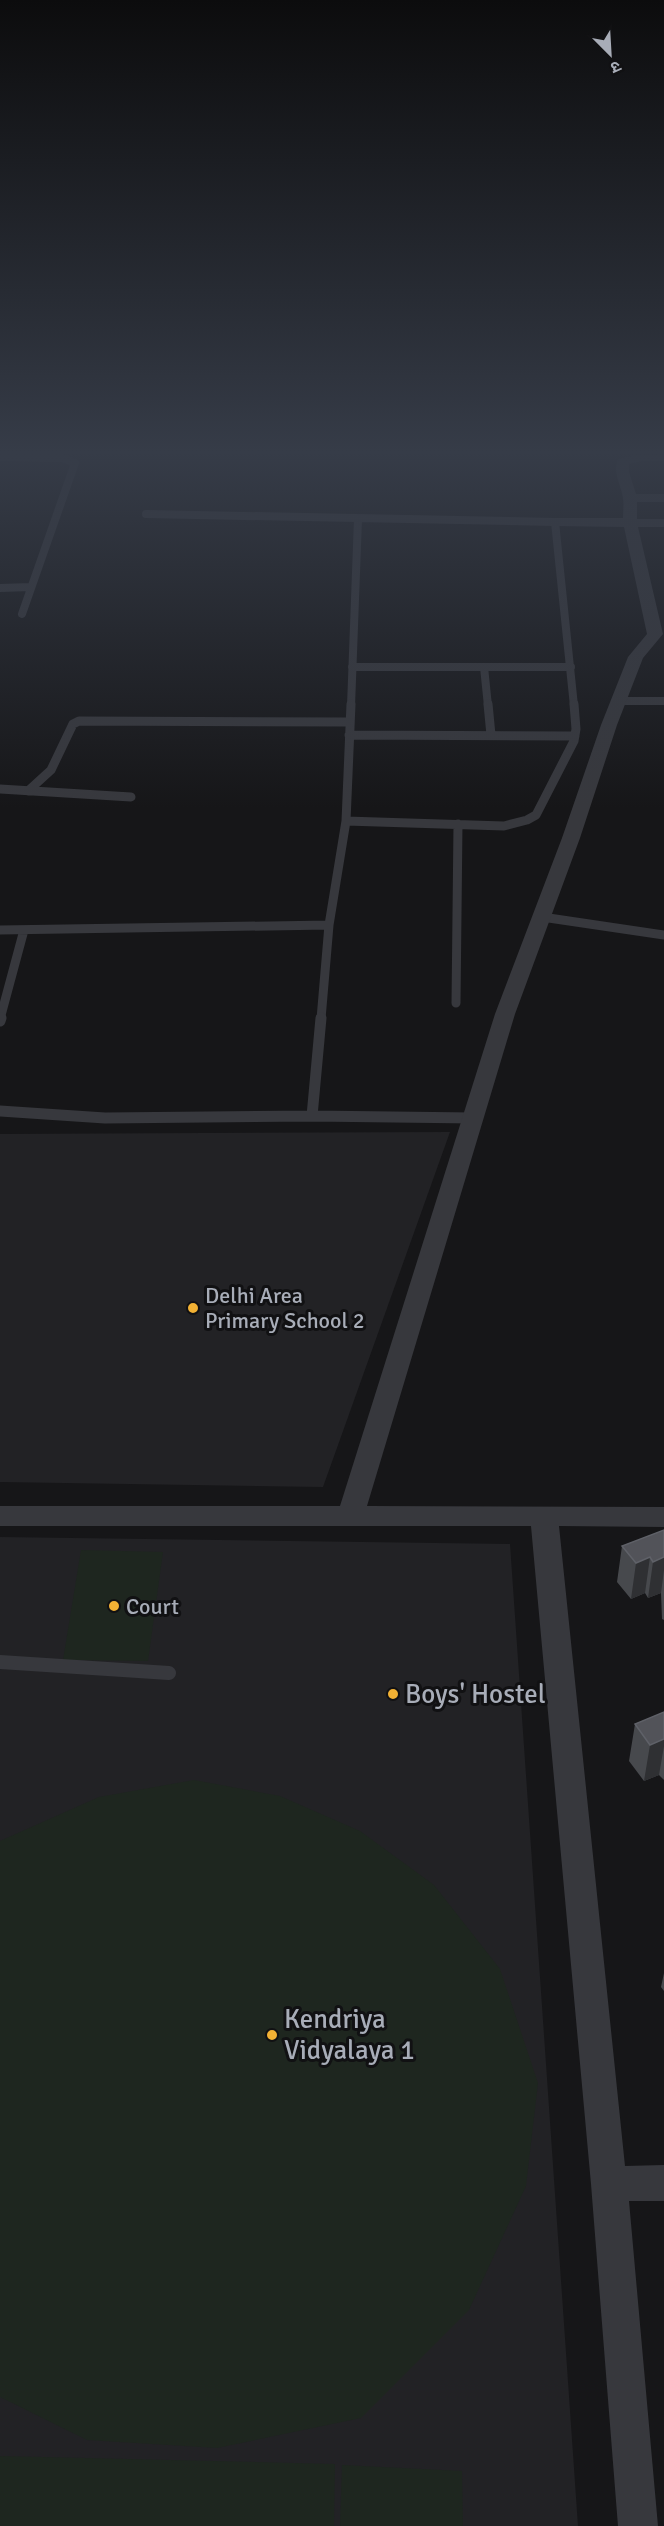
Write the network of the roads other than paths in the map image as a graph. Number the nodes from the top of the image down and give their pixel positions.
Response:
1 (36, 573) edge
2 (356, 573) edge
3 (561, 573) edge
4 (648, 573) edge
5 (31, 587) junction
6 (0, 588) edge
7 (22, 614) dead end
8 (658, 632) edge
9 (352, 667) junction
10 (484, 667) junction
11 (571, 667) junction
12 (620, 701) junction
13 (664, 701) edge
14 (349, 722) junction
15 (349, 735) junction
16 (491, 735) junction
17 (575, 736) junction
18 (0, 789) edge
19 (28, 791) junction
20 (131, 797) dead end
21 (346, 821) junction
22 (458, 825) junction
23 (542, 917) junction
24 (329, 925) junction
25 (0, 930) edge
26 (24, 930) junction
27 (664, 935) edge
28 (456, 1003) dead end
29 (0, 1021) edge
30 (0, 1111) edge
31 (312, 1116) junction
32 (474, 1118) junction
33 (0, 1516) edge
34 (349, 1516) junction
35 (544, 1516) junction
36 (664, 1517) edge
37 (0, 1662) edge
38 (169, 1673) dead end
39 (664, 2183) edge
40 (609, 2184) junction
41 (638, 2526) edge

1 - 5 lane
2 - 9 lane
3 - 11 lane
4 - 8 street
5 - 6 lane
5 - 7 lane
8 - 12 street
9 - 10 lane
9 - 14 lane
10 - 11 lane
10 - 16 lane
11 - 17 lane
12 - 13 lane
12 - 23 street
14 - 15 lane
14 - 19 lane
15 - 16 lane
15 - 21 lane
16 - 17 lane
17 - 22 lane
18 - 19 lane
19 - 20 lane
21 - 22 lane
21 - 24 lane
22 - 28 lane
23 - 27 lane
23 - 32 street
24 - 26 lane
24 - 31 lane
25 - 26 lane
26 - 29 lane
30 - 31 lane
31 - 32 lane
32 - 34 street
33 - 34 street
34 - 35 street
35 - 36 street
35 - 40 street
37 - 38 lane
39 - 40 street
40 - 41 street

